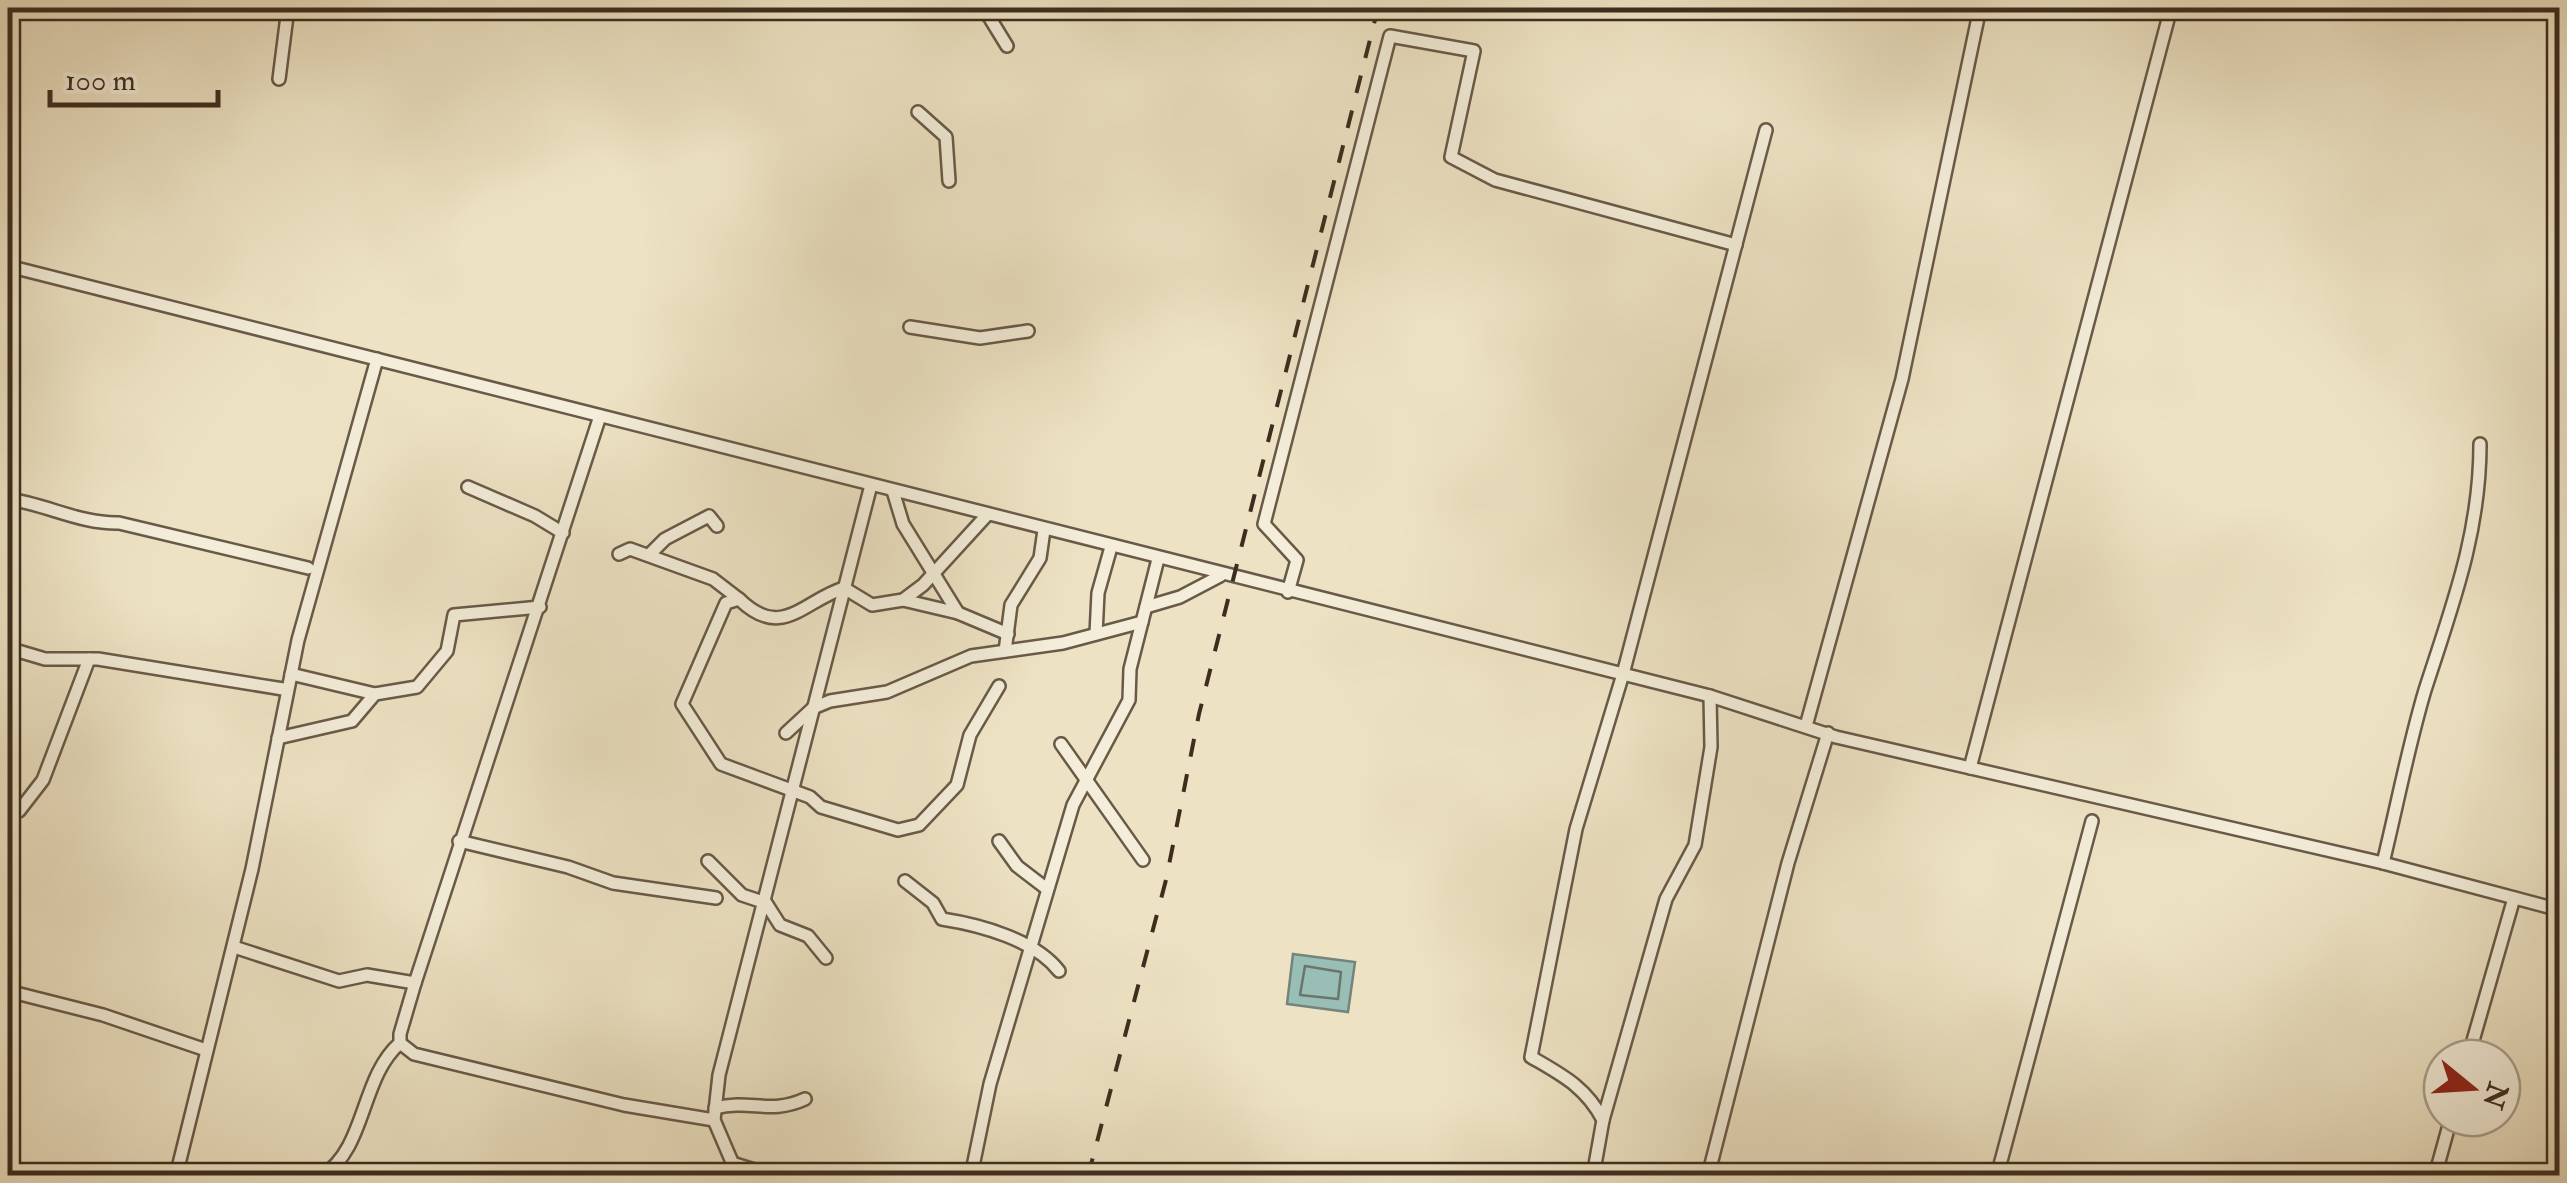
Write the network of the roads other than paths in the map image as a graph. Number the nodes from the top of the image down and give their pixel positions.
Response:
1 (288, 8) edge
2 (967, 8) edge
3 (1980, 8) edge
4 (2172, 8) edge
5 (1007, 46) dead end
6 (279, 80) dead end
7 (918, 112) dead end
8 (1766, 130) dead end
9 (949, 181) dead end
10 (1736, 246) junction
11 (8, 266) edge
12 (910, 327) dead end
13 (1028, 332) dead end
14 (377, 359) junction
15 (600, 416) junction
16 (2480, 444) dead end
17 (871, 485) junction
18 (468, 487) dead end
19 (893, 491) junction
20 (8, 498) edge
21 (987, 515) junction
22 (717, 526) dead end
23 (1044, 530) junction
24 (563, 533) junction
25 (1111, 547) junction
26 (618, 554) dead end
27 (649, 555) junction
28 (1158, 560) junction
29 (308, 568) dead end
30 (935, 574) junction
31 (1221, 576) junction
32 (844, 588) junction
33 (1288, 592) junction
34 (739, 599) junction
35 (903, 600) junction
36 (540, 607) junction
37 (1146, 607) junction
38 (958, 613) junction
39 (1142, 622) junction
40 (1008, 634) junction
41 (1096, 634) junction
42 (8, 648) edge
43 (1006, 652) junction
44 (88, 659) junction
45 (291, 674) junction
46 (1623, 674) junction
47 (999, 686) dead end
48 (284, 688) dead end
49 (376, 694) junction
50 (1710, 696) junction
51 (813, 708) junction
52 (1806, 726) junction
53 (786, 733) dead end
54 (1828, 733) junction
55 (278, 738) junction
56 (1060, 744) dead end
57 (1970, 768) junction
58 (1085, 783) junction
59 (794, 790) junction
60 (8, 808) edge
61 (2092, 820) dead end
62 (459, 841) junction
63 (999, 841) dead end
64 (1143, 860) dead end
65 (708, 862) dead end
66 (2382, 863) junction
67 (905, 880) dead end
68 (1046, 889) junction
69 (716, 898) dead end
70 (2514, 898) junction
71 (766, 903) junction
72 (2560, 910) edge
73 (1031, 944) junction
74 (234, 947) junction
75 (826, 958) dead end
76 (1059, 971) dead end
77 (415, 983) junction
78 (8, 991) edge
79 (2474, 1038) edge
80 (400, 1043) junction
81 (206, 1050) junction
82 (804, 1098) dead end
83 (714, 1114) junction
84 (1603, 1120) junction
85 (2446, 1138) edge
86 (736, 1172) edge
87 (176, 1176) edge
88 (238, 1176) edge
89 (282, 1176) edge
90 (322, 1176) edge
91 (774, 1176) edge
92 (970, 1176) edge
93 (1594, 1176) edge
94 (1708, 1176) edge
95 (1997, 1176) edge
96 (2435, 1176) edge

1 - 6 street
2 - 5 street
3 - 52 street
4 - 57 street
7 - 9 street
8 - 10 street
10 - 33 street
10 - 46 street
11 - 14 street
12 - 13 street
14 - 15 street
14 - 45 street
15 - 17 street
15 - 24 street
16 - 66 street
17 - 19 street
17 - 32 street
18 - 24 street
19 - 21 street
19 - 30 street
20 - 29 street
21 - 23 street
21 - 30 street
22 - 27 street
23 - 25 street
23 - 40 street
24 - 36 street
25 - 28 street
25 - 41 street
26 - 27 street
27 - 34 street
28 - 31 street
28 - 37 street
30 - 35 street
30 - 38 street
31 - 33 street
31 - 37 street
32 - 34 street
32 - 35 street
32 - 51 street
33 - 46 street
34 - 59 street
35 - 38 street
36 - 49 street
36 - 62 street
37 - 39 street
38 - 40 street
39 - 41 street
39 - 58 street
40 - 43 street
41 - 43 street
42 - 44 street
43 - 51 street
44 - 48 street
44 - 60 street
45 - 49 street
45 - 55 street
46 - 50 street
46 - 84 street
47 - 59 street
49 - 55 street
50 - 52 street
50 - 84 street
51 - 53 street
51 - 59 street
52 - 54 street
54 - 57 street
54 - 94 street
55 - 74 street
56 - 58 street
57 - 66 street
58 - 64 street
58 - 68 street
59 - 71 street
61 - 95 street
62 - 69 street
62 - 77 street
63 - 68 street
65 - 71 street
66 - 70 street
67 - 73 street
68 - 73 street
70 - 72 street
70 - 79 street
71 - 75 street
71 - 83 street
73 - 76 street
73 - 92 street
74 - 77 street
74 - 81 street
77 - 80 street
78 - 81 street
80 - 83 street
80 - 90 street
81 - 87 street
82 - 83 street
83 - 86 street
84 - 93 street
85 - 96 street
86 - 91 street
88 - 89 street

